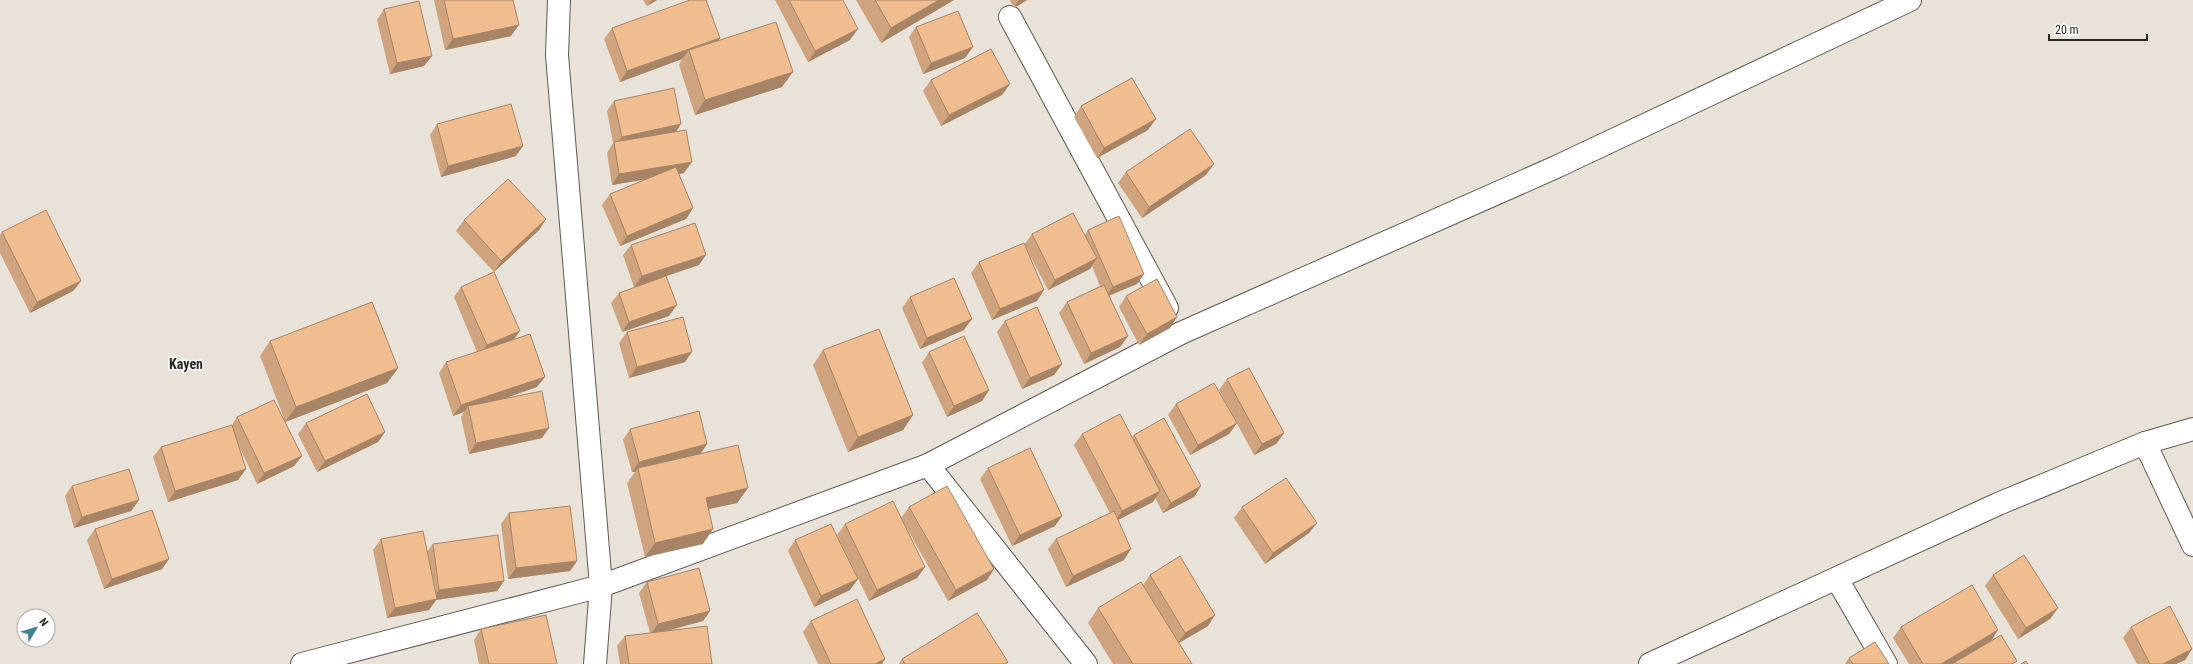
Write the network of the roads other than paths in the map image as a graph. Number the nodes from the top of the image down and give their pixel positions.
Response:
1 (559, 0) edge
2 (1910, 0) edge
3 (1010, 17) dead end
4 (1181, 333) junction
5 (2193, 429) edge
6 (2145, 443) junction
7 (928, 465) junction
8 (2193, 545) edge
9 (1837, 579) junction
10 (601, 586) junction
11 (302, 664) edge
12 (595, 664) edge
13 (1086, 664) edge
14 (1650, 664) edge
15 (1886, 664) edge

1 - 10 street
2 - 4 street
3 - 4 street
4 - 7 street
5 - 6 street
6 - 8 street
6 - 9 street
7 - 10 street
7 - 13 street
9 - 14 street
9 - 15 street
10 - 11 street
10 - 12 street

